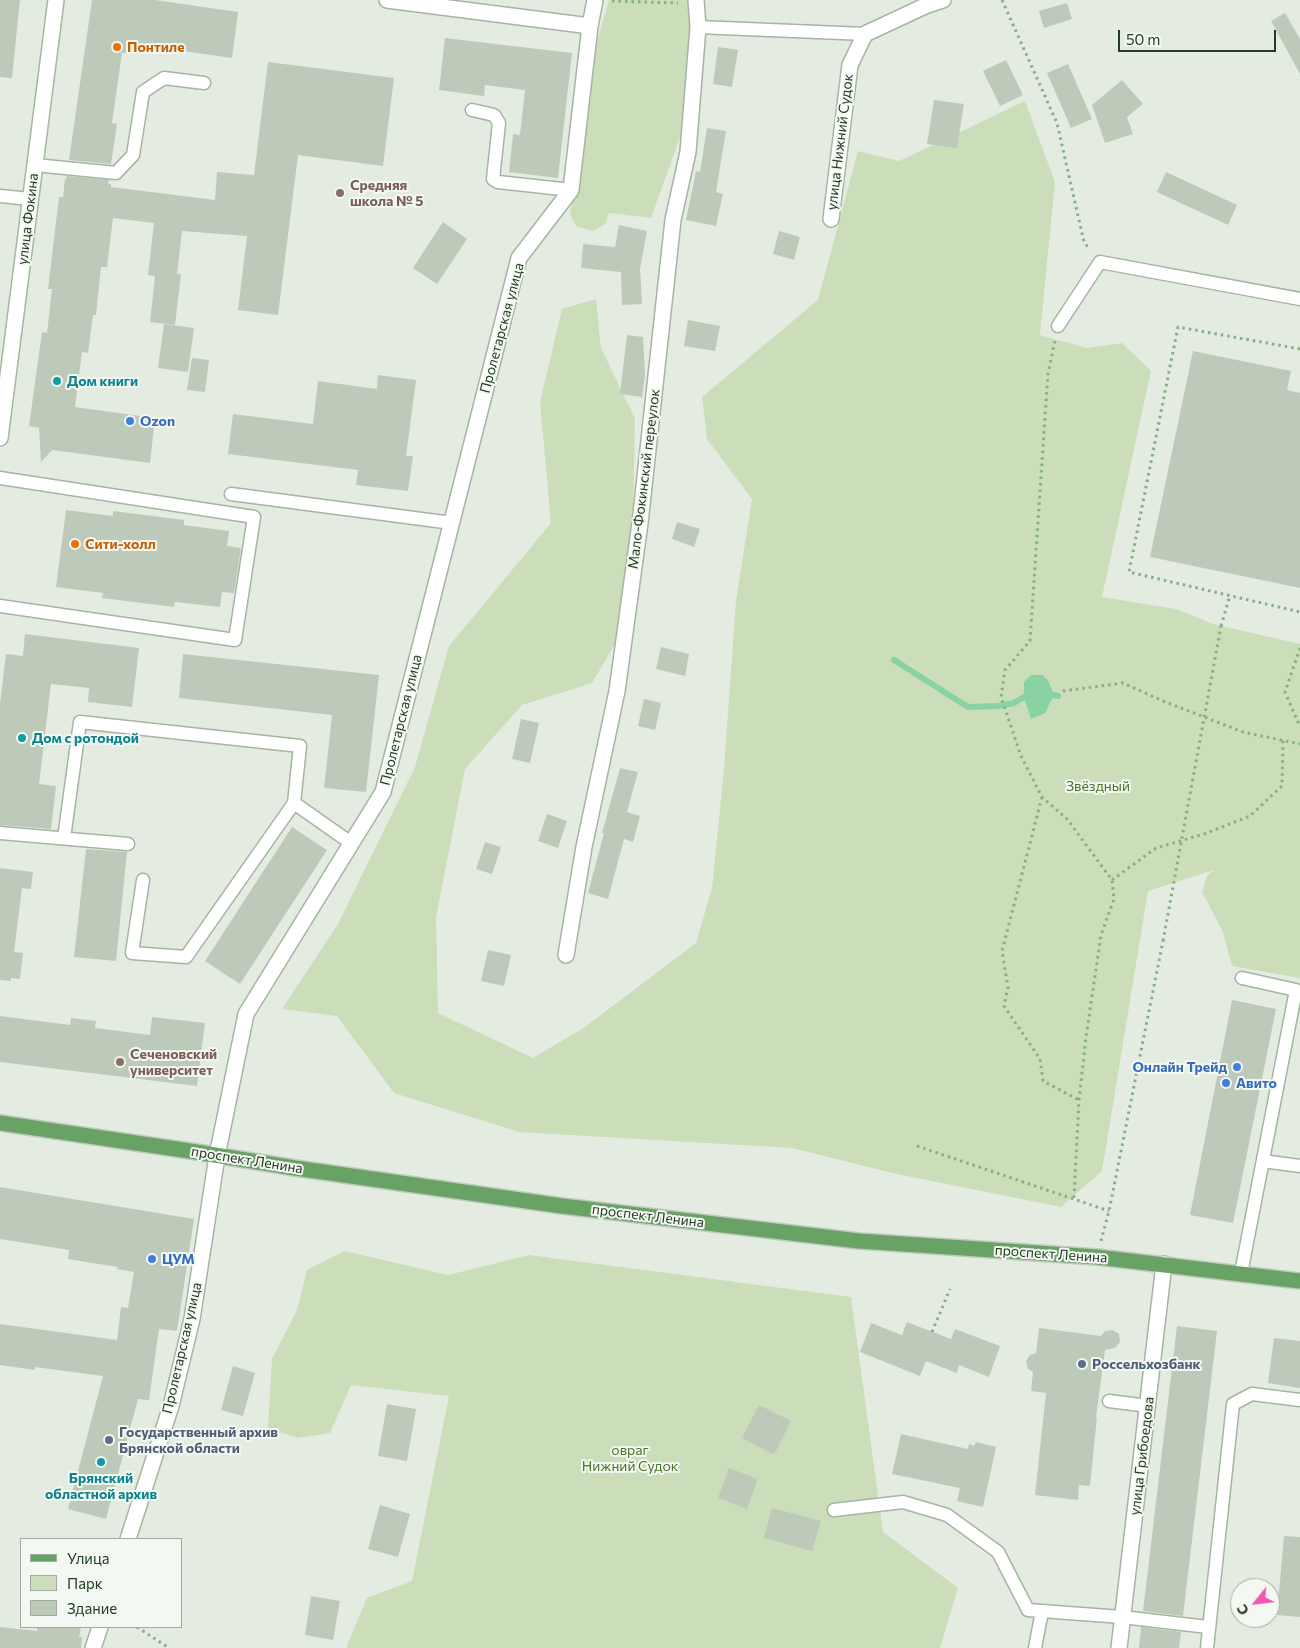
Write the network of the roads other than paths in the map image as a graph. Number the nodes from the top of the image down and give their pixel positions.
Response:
1 (56, 0) edge
2 (387, 0) edge
3 (595, 0) edge
4 (943, 0) edge
5 (410, 1) edge
6 (696, 2) edge
7 (590, 26) junction
8 (698, 27) junction
9 (865, 34) junction
10 (204, 83) dead end
11 (472, 110) dead end
12 (34, 165) junction
13 (571, 190) junction
14 (0, 196) edge
15 (30, 199) junction
16 (831, 219) dead end
17 (1300, 299) edge
18 (1058, 326) road end
19 (0, 438) edge
20 (0, 478) edge
21 (231, 494) dead end
22 (452, 523) junction
23 (0, 606) edge
24 (294, 803) junction
25 (0, 833) edge
26 (64, 838) junction
27 (352, 843) junction
28 (128, 844) dead end
29 (143, 880) dead end
30 (566, 955) dead end
31 (1242, 978) dead end
32 (0, 1123) edge
33 (217, 1156) junction
34 (1263, 1161) junction
35 (1300, 1166) edge
36 (1164, 1264) junction
37 (1241, 1273) junction
38 (1300, 1281) edge
39 (1300, 1400) edge
40 (1109, 1401) dead end
41 (1148, 1406) junction
42 (834, 1510) dead end
43 (128, 1538) edge
44 (1042, 1611) junction
45 (1122, 1617) junction
46 (1208, 1627) junction
47 (100, 1628) edge
48 (93, 1648) edge
49 (1035, 1648) edge
50 (1119, 1648) edge
51 (1207, 1648) edge

1 - 12 street, улица Фокина
2 - 5 street
3 - 7 street
4 - 9 street
5 - 7 street
6 - 8 street, Мало-Фокинский переулок
7 - 13 street
8 - 9 lane
8 - 30 street, Мало-Фокинский переулок
9 - 16 street, улица Нижний Судок
10 - 12 lane
11 - 13 lane
12 - 15 street, улица Фокина
13 - 22 street, Пролетарская улица
14 - 15 lane
15 - 19 street, улица Фокина
17 - 18 lane
20 - 23 lane
21 - 22 lane
22 - 27 street, Пролетарская улица
24 - 26 lane
24 - 27 lane
24 - 29 lane
25 - 26 lane
26 - 28 lane
27 - 33 street, Пролетарская улица
31 - 34 lane
32 - 33 main road, проспект Ленина
33 - 36 main road, проспект Ленина
33 - 43 street, Пролетарская улица
34 - 35 lane
34 - 37 lane
36 - 37 main road, проспект Ленина
36 - 41 street, улица Грибоедова
37 - 38 main road, проспект Ленина
39 - 46 lane
40 - 41 lane
41 - 45 street, улица Грибоедова
42 - 44 lane
44 - 45 lane
44 - 49 lane
45 - 46 lane
45 - 50 street, улица Грибоедова
46 - 51 lane
47 - 48 street

